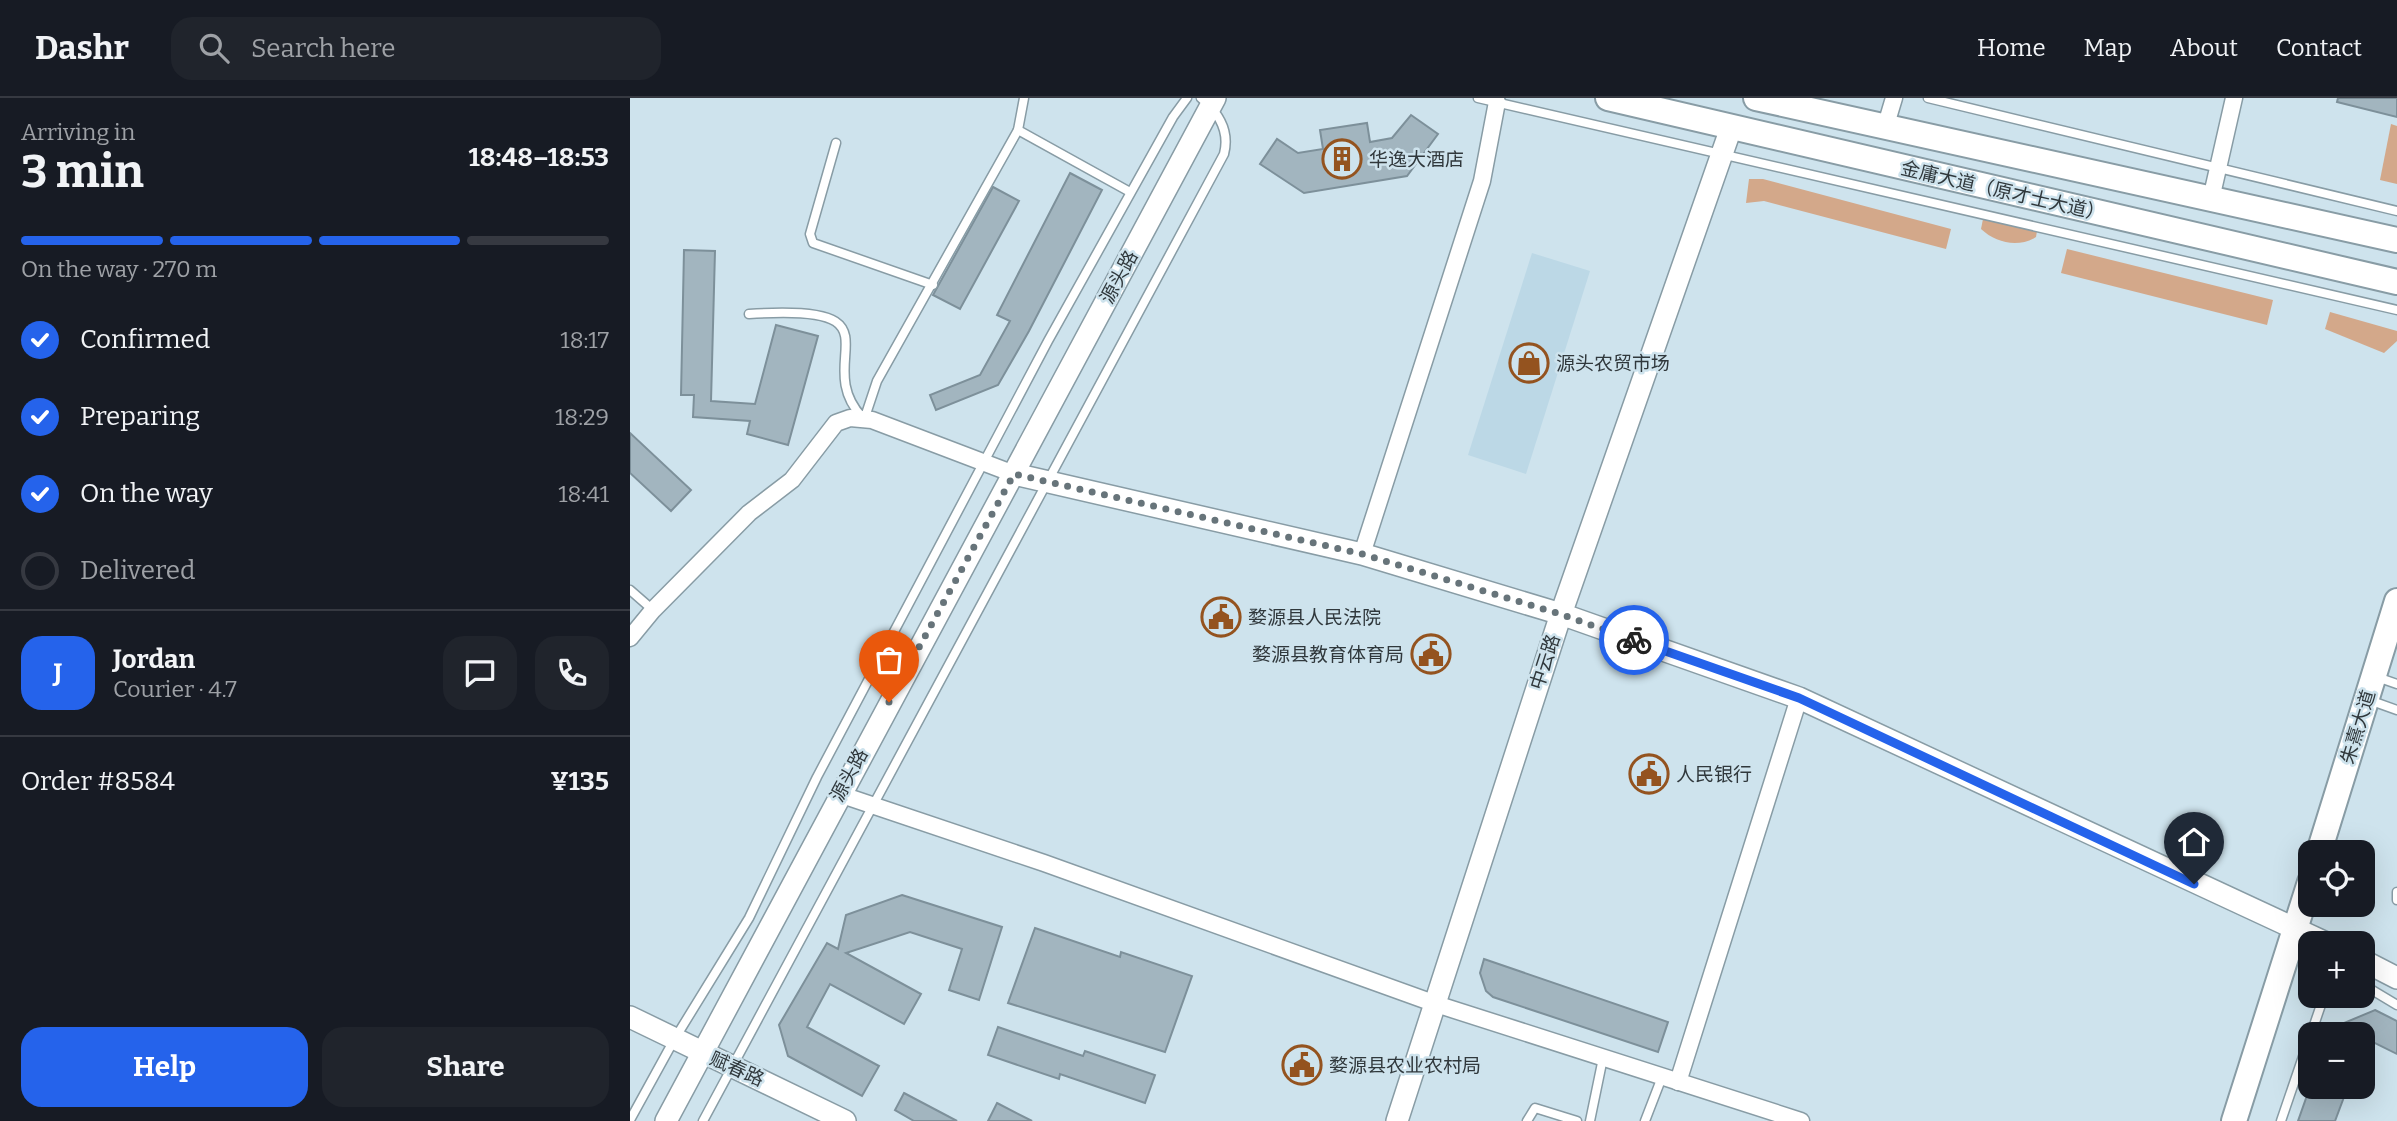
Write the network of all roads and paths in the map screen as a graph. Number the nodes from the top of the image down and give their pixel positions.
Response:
1 (1024, 98) edge
2 (1188, 98) edge
3 (1478, 98) edge
4 (1608, 98) edge
5 (1756, 98) edge
6 (1895, 98) edge
7 (1928, 98) edge
8 (2234, 98) edge
9 (1212, 100) edge
10 (1497, 102) junction
11 (1731, 128) junction
12 (1885, 128) junction
13 (1018, 130) junction
14 (836, 143) dead end
15 (1721, 154) junction
16 (2218, 168) junction
17 (1130, 192) junction
18 (2211, 199) junction
19 (2397, 211) edge
20 (2397, 240) edge
21 (2397, 282) edge
22 (933, 285) junction
23 (2397, 310) edge
24 (749, 314) dead end
25 (864, 419) junction
26 (984, 463) junction
27 (1014, 474) junction
28 (1048, 482) junction
29 (1362, 554) junction
30 (630, 590) edge
31 (2397, 601) edge
32 (653, 610) junction
33 (1560, 614) junction
34 (630, 638) edge
35 (2397, 684) edge
36 (2370, 687) junction
37 (1799, 698) junction
38 (2397, 710) edge
39 (839, 794) junction
40 (873, 806) junction
41 (2323, 840) edge
42 (2397, 892) edge
43 (2397, 900) edge
44 (2298, 935) edge
45 (2298, 948) edge
46 (2375, 967) edge
47 (2397, 978) edge
48 (2375, 992) edge
49 (1436, 1004) junction
50 (2397, 1005) edge
51 (630, 1017) edge
52 (674, 1040) junction
53 (702, 1053) junction
54 (1603, 1058) junction
55 (733, 1066) junction
56 (2298, 1071) edge
57 (1670, 1079) junction
58 (630, 1120) edge
59 (666, 1121) edge
60 (703, 1121) edge
61 (845, 1121) edge
62 (1397, 1121) edge
63 (1527, 1121) edge
64 (1577, 1121) edge
65 (1590, 1121) edge
66 (1645, 1121) edge
67 (1801, 1121) edge
68 (2234, 1121) edge
69 (2281, 1121) edge

1 - 13 lane
2 - 17 lane
3 - 10 lane
4 - 11 main road, 金庸大道（原才士大道）
5 - 12 main road, 金庸大道（原才士大道）
6 - 12 street
7 - 16 lane
8 - 16 street
9 - 27 street, 源头路
9 - 28 lane
10 - 15 lane
10 - 29 street
11 - 15 street, 中云路
11 - 21 main road, 金庸大道（原才士大道）
12 - 18 main road, 金庸大道（原才士大道）
13 - 17 lane
13 - 22 lane
14 - 22 lane
15 - 23 lane
15 - 33 street, 中云路
16 - 18 street
16 - 19 lane
17 - 26 lane
18 - 20 main road, 金庸大道（原才士大道）
22 - 25 lane
24 - 25 lane
25 - 26 street
25 - 32 street
26 - 27 street
26 - 52 lane
27 - 28 street
27 - 39 street, 源头路
28 - 29 street
28 - 40 lane
29 - 33 street
30 - 32 lane
31 - 36 main road, 朱熹大道
32 - 34 street
33 - 37 street
33 - 49 street, 中云路
35 - 36 lane
36 - 38 lane
36 - 41 main road, 朱熹大道
37 - 44 street
37 - 57 street
39 - 40 street
39 - 53 street, 源头路
40 - 49 street
40 - 55 lane
42 - 43 lane
45 - 68 main road
46 - 47 street
48 - 50 lane
49 - 54 street
49 - 62 street, 中云路
51 - 52 street, 赋春路
52 - 53 street, 赋春路
52 - 58 lane
53 - 55 street, 赋春路
53 - 59 street, 源头路
54 - 57 street
54 - 65 lane
55 - 60 lane
55 - 61 street, 赋春路
56 - 69 lane
57 - 66 lane
57 - 67 street
63 - 64 lane

